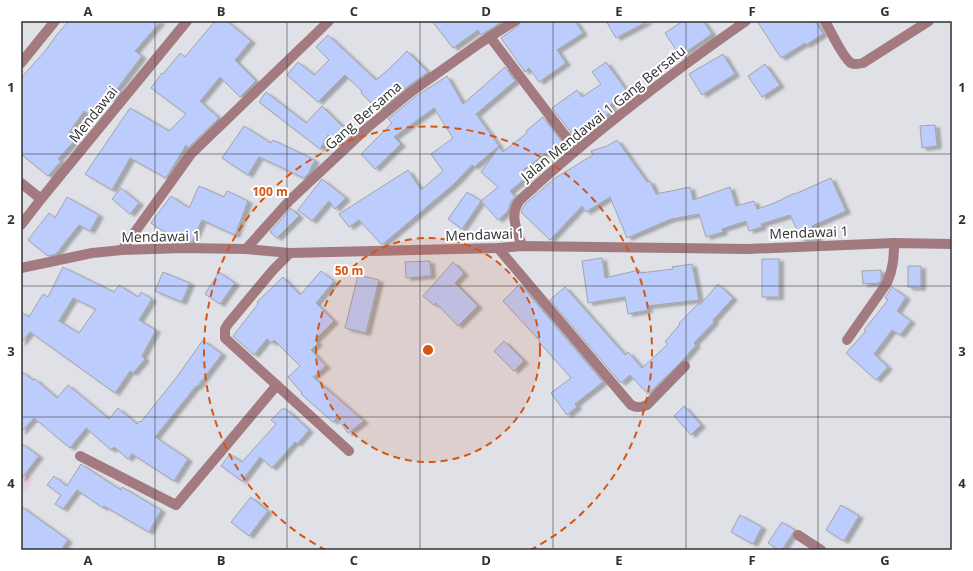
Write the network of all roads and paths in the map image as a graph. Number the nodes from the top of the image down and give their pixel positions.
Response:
1 (55, 21) edge
2 (187, 21) edge
3 (329, 21) edge
4 (515, 21) edge
5 (746, 21) edge
6 (825, 21) edge
7 (929, 21) edge
8 (490, 37) junction
9 (21, 63) edge
10 (577, 149) junction
11 (21, 183) edge
12 (41, 199) junction
13 (21, 225) edge
14 (894, 243) junction
15 (952, 244) edge
16 (522, 246) junction
17 (498, 248) junction
18 (246, 249) junction
19 (122, 250) junction
20 (290, 253) junction
21 (21, 268) edge
22 (847, 340) dead end
23 (685, 366) dead end
24 (277, 385) junction
25 (349, 451) dead end
26 (80, 456) dead end
27 (798, 535) dead end
28 (821, 550) edge

1 - 9 street
2 - 12 street, Mendawai
3 - 19 street
4 - 8 street, Gang Bersama
5 - 10 street, Jalan Mendawai 1 Gang Bersatu
6 - 7 street
8 - 10 street
8 - 18 street, Gang Bersama
10 - 16 street, Jalan Mendawai 1 Gang Bersatu
11 - 12 street
12 - 13 street, Mendawai
14 - 15 street, Mendawai 1
14 - 16 street, Mendawai 1
14 - 22 street
16 - 17 street, Mendawai 1
17 - 20 street, Mendawai 1
17 - 23 street
18 - 19 street, Mendawai 1
18 - 20 street, Mendawai 1
19 - 21 street, Mendawai 1
20 - 24 street
24 - 25 street
24 - 26 street
27 - 28 street

